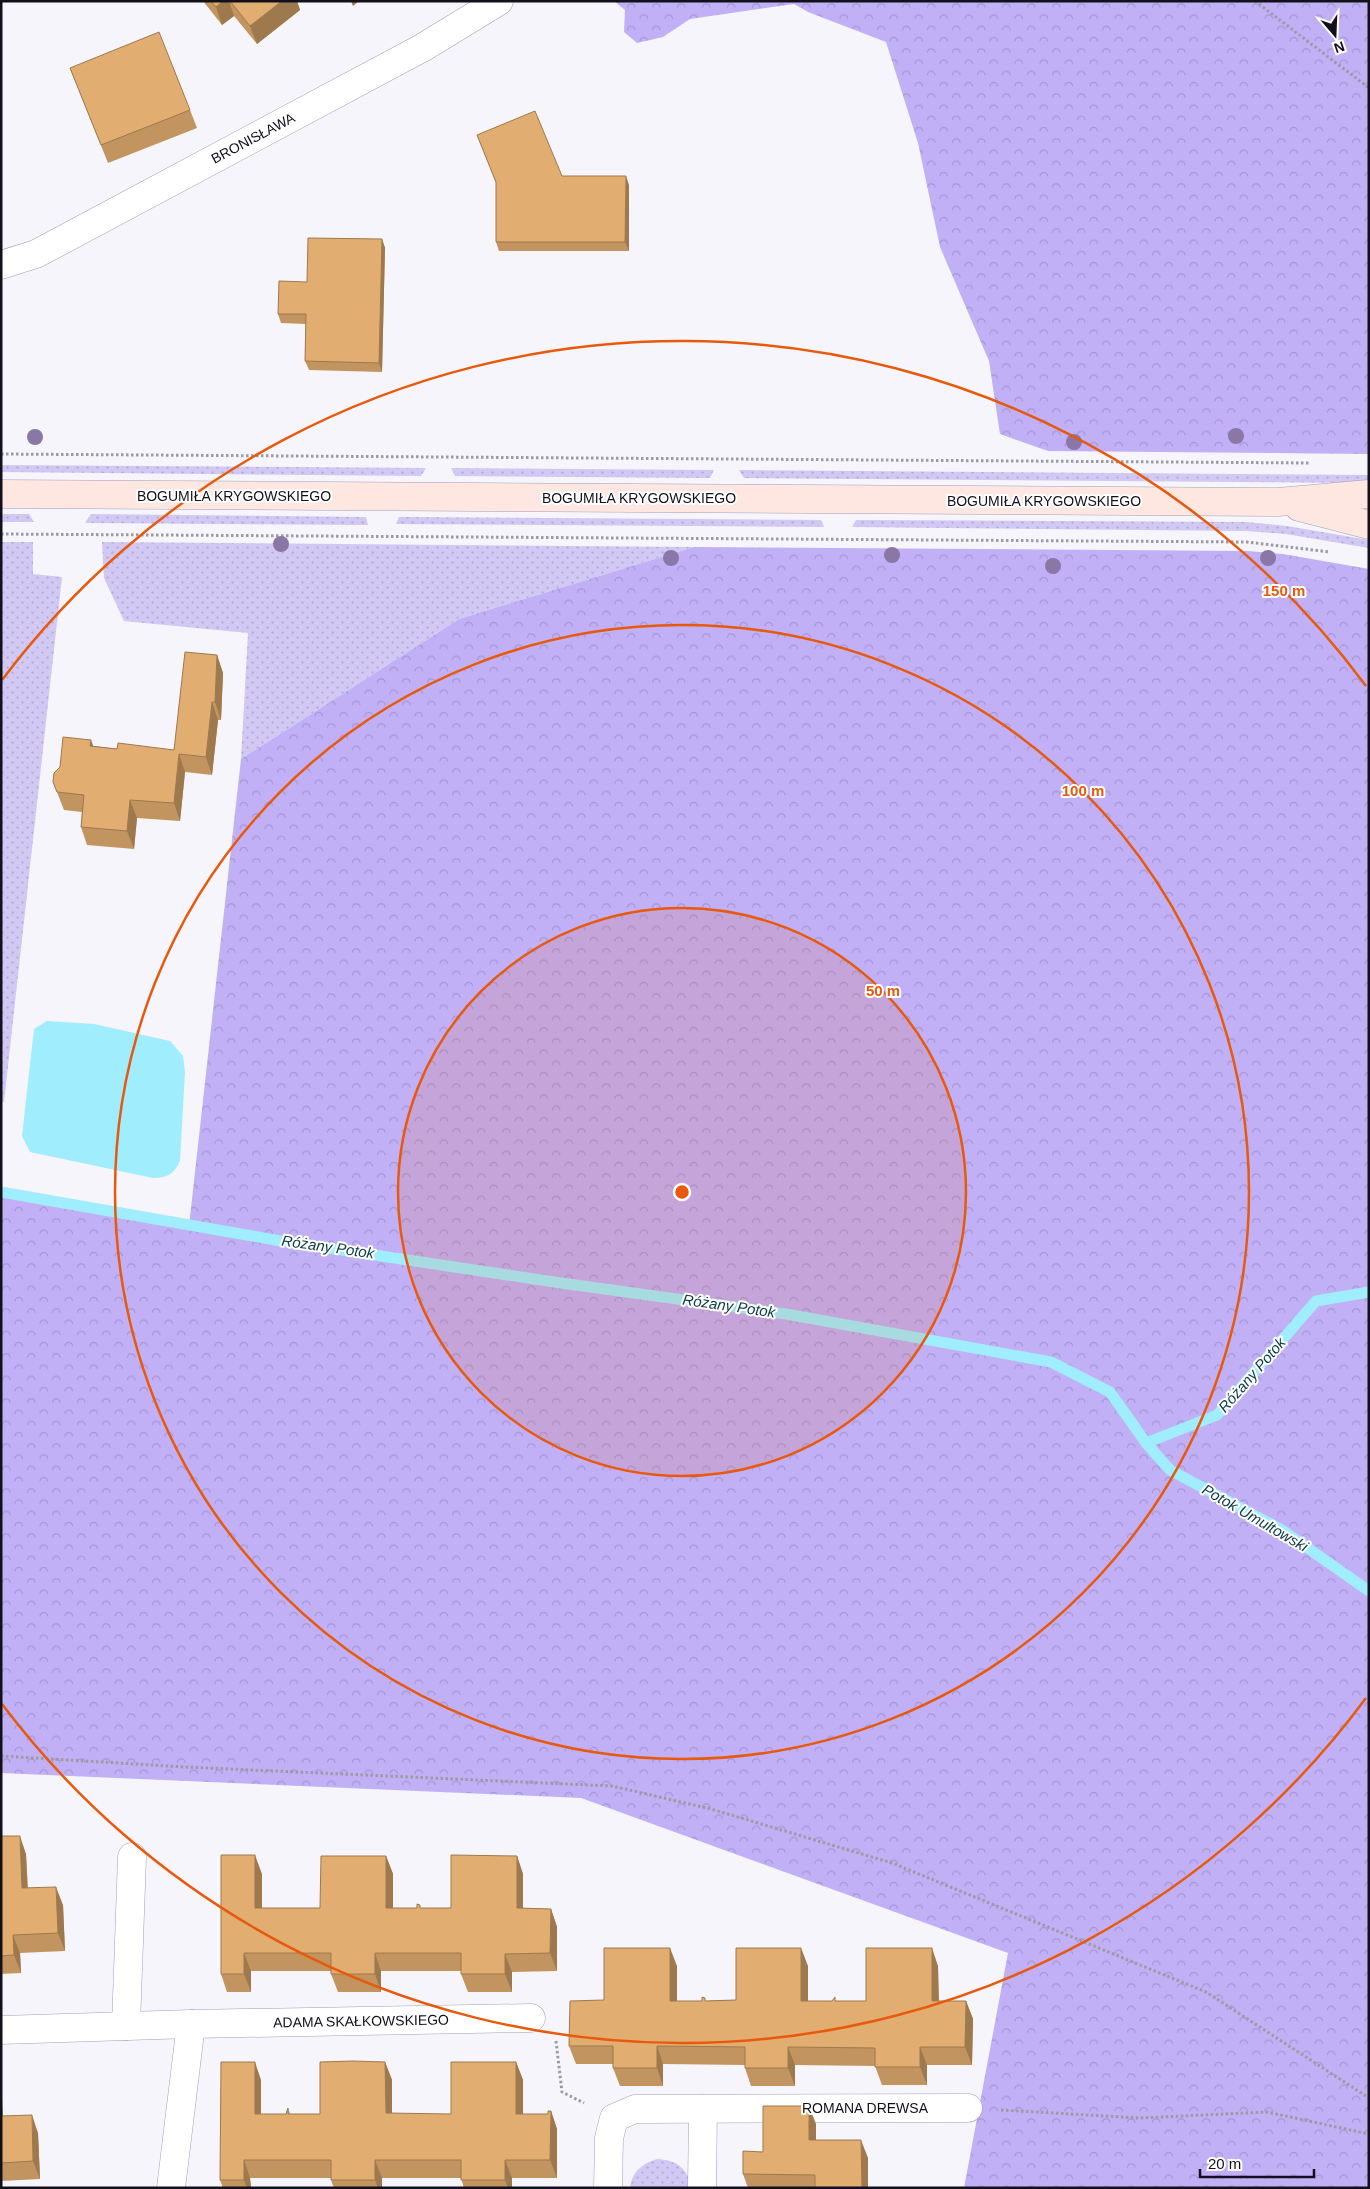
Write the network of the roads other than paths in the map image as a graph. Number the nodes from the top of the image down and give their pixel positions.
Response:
1 (500, 1) edge
2 (1, 265) edge
3 (1, 494) edge
4 (1369, 494) edge
5 (1278, 502) junction
6 (1369, 525) edge
7 (132, 1857) dead end
8 (531, 2018) road end
9 (191, 2024) junction
10 (126, 2026) junction
11 (1, 2030) edge
12 (968, 2108) road end
13 (703, 2109) junction
14 (171, 2188) edge
15 (608, 2188) edge
16 (702, 2188) edge

1 - 2 street, BRONISŁAWA
3 - 5 street, BOGUMIŁA KRYGOWSKIEGO
4 - 5 street, BOGUMIŁA KRYGOWSKIEGO
5 - 6 street, BOGUMIŁA KRYGOWSKIEGO
7 - 10 street
8 - 9 street, ADAMA SKAŁKOWSKIEGO
9 - 10 street, ADAMA SKAŁKOWSKIEGO
9 - 14 street
10 - 11 street, ADAMA SKAŁKOWSKIEGO
12 - 13 street, ROMANA DREWSA
13 - 15 street, ROMANA DREWSA
13 - 16 street

